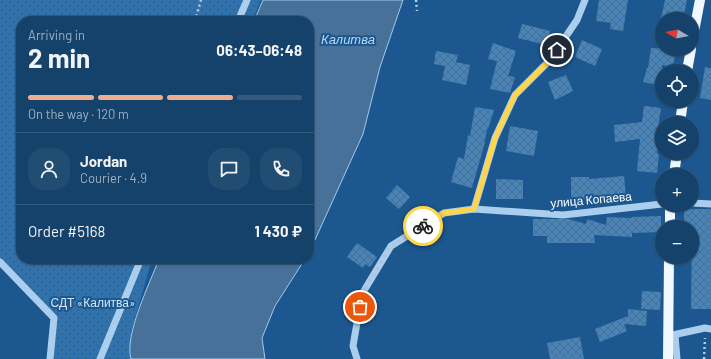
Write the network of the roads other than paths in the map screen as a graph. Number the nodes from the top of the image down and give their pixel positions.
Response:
1 (247, 0) edge
2 (585, 0) edge
3 (700, 0) edge
4 (698, 12) edge
5 (240, 16) edge
6 (699, 203) edge
7 (711, 204) edge
8 (655, 205) edge
9 (474, 209) junction
10 (0, 262) edge
11 (139, 264) edge
12 (670, 264) edge
13 (711, 329) edge
14 (672, 336) junction
15 (50, 359) edge
16 (100, 359) edge
17 (357, 359) edge
18 (668, 359) edge
19 (677, 359) edge

1 - 5 street
2 - 9 street
3 - 4 main road
6 - 7 street
8 - 9 street, улица Копаева
9 - 17 street, улица Копаева
10 - 15 street
11 - 16 street
12 - 14 main road
13 - 14 street
14 - 18 main road
14 - 19 street

